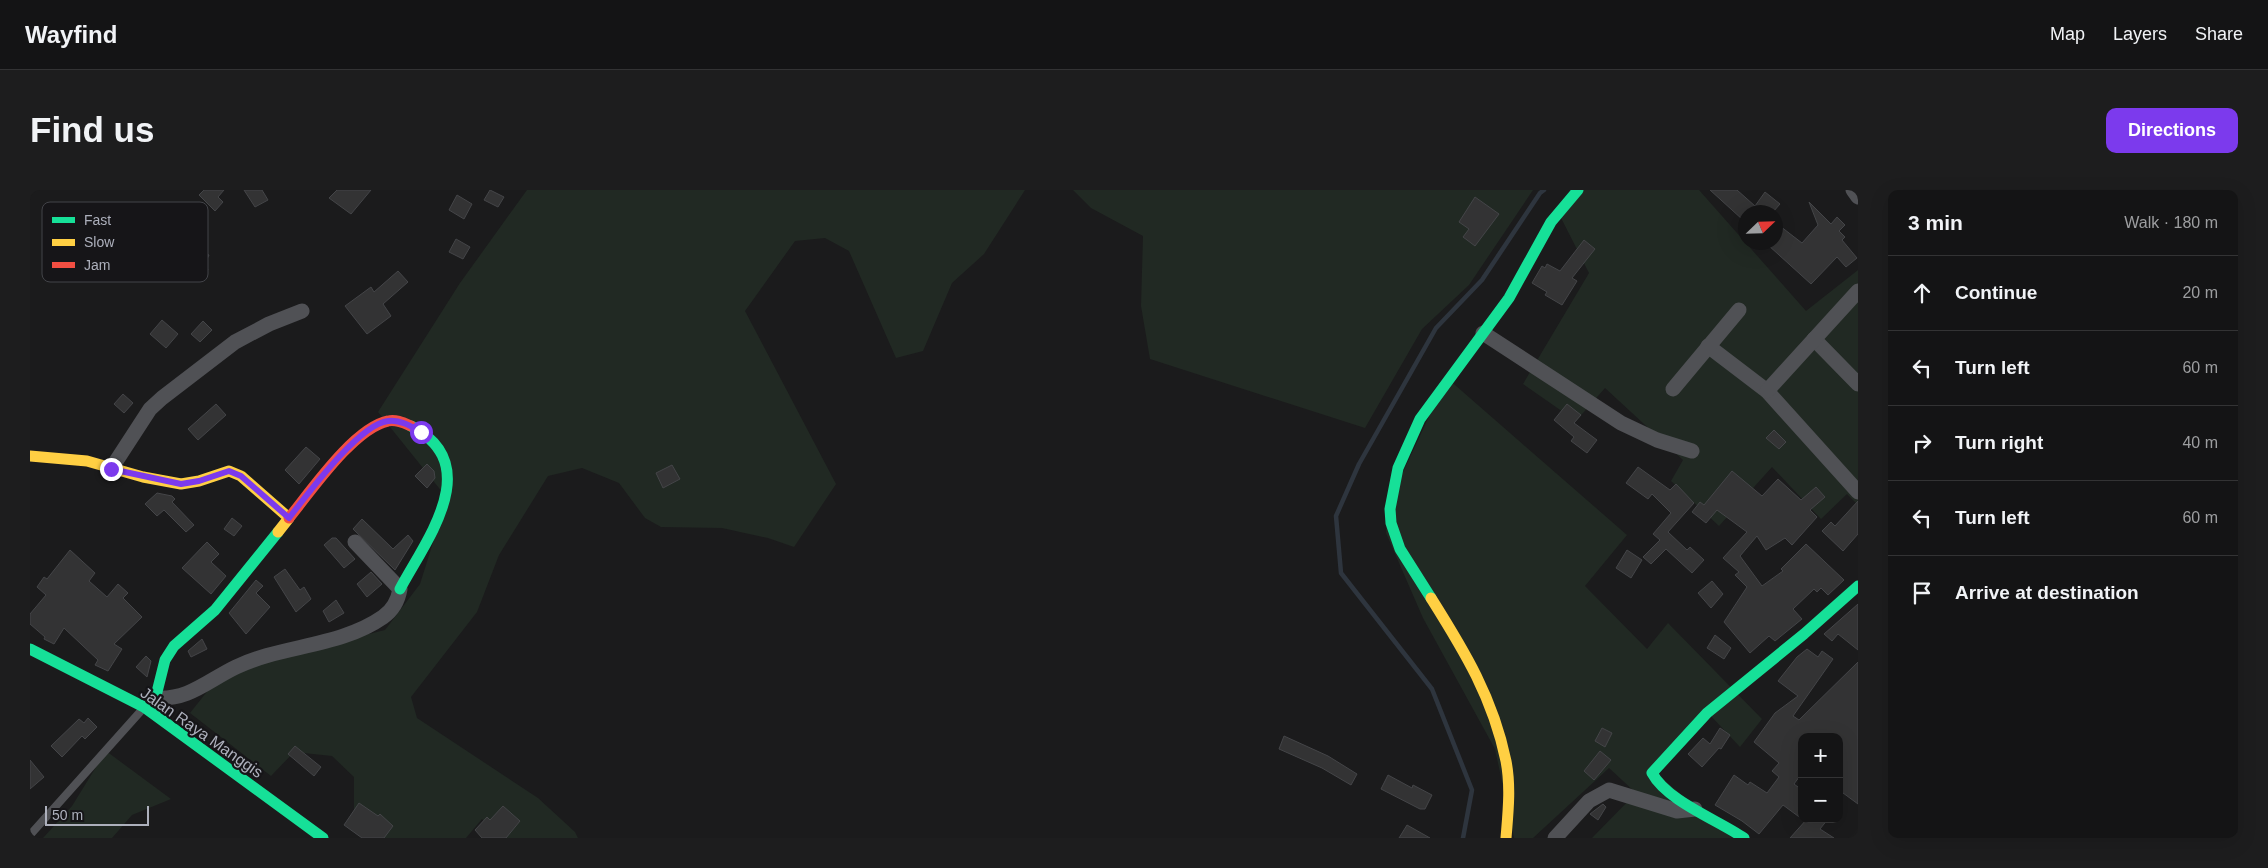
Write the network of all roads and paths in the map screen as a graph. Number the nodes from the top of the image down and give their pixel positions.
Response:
1 (1578, 190) edge
2 (1853, 190) edge
3 (1858, 197) edge
4 (1858, 291) edge
5 (1739, 310) dead end
6 (302, 311) dead end
7 (1483, 333) junction
8 (1814, 340) junction
9 (1708, 346) junction
10 (1858, 384) edge
11 (1672, 389) dead end
12 (1767, 391) junction
13 (1692, 451) dead end
14 (30, 456) edge
15 (111, 469) junction
16 (1858, 492) edge
17 (289, 518) junction
18 (355, 542) dead end
19 (1858, 586) edge
20 (400, 589) junction
21 (30, 650) edge
22 (151, 706) junction
23 (1695, 809) junction
24 (30, 835) edge
25 (322, 838) edge
26 (1506, 838) edge
27 (1555, 838) edge
28 (1744, 838) edge

1 - 7 main road
2 - 3 street
4 - 8 street
5 - 9 street
6 - 15 street
7 - 13 street
7 - 26 main road
8 - 10 street
8 - 12 street
9 - 11 street
9 - 12 street
12 - 16 street
14 - 15 main road
15 - 17 main road
17 - 20 main road
17 - 22 main road
18 - 20 street
19 - 23 main road
20 - 22 street
21 - 22 main road, Jalan Raya Manggis
22 - 24 lane
22 - 25 main road, Jalan Raya Manggis
23 - 27 street
23 - 28 main road

